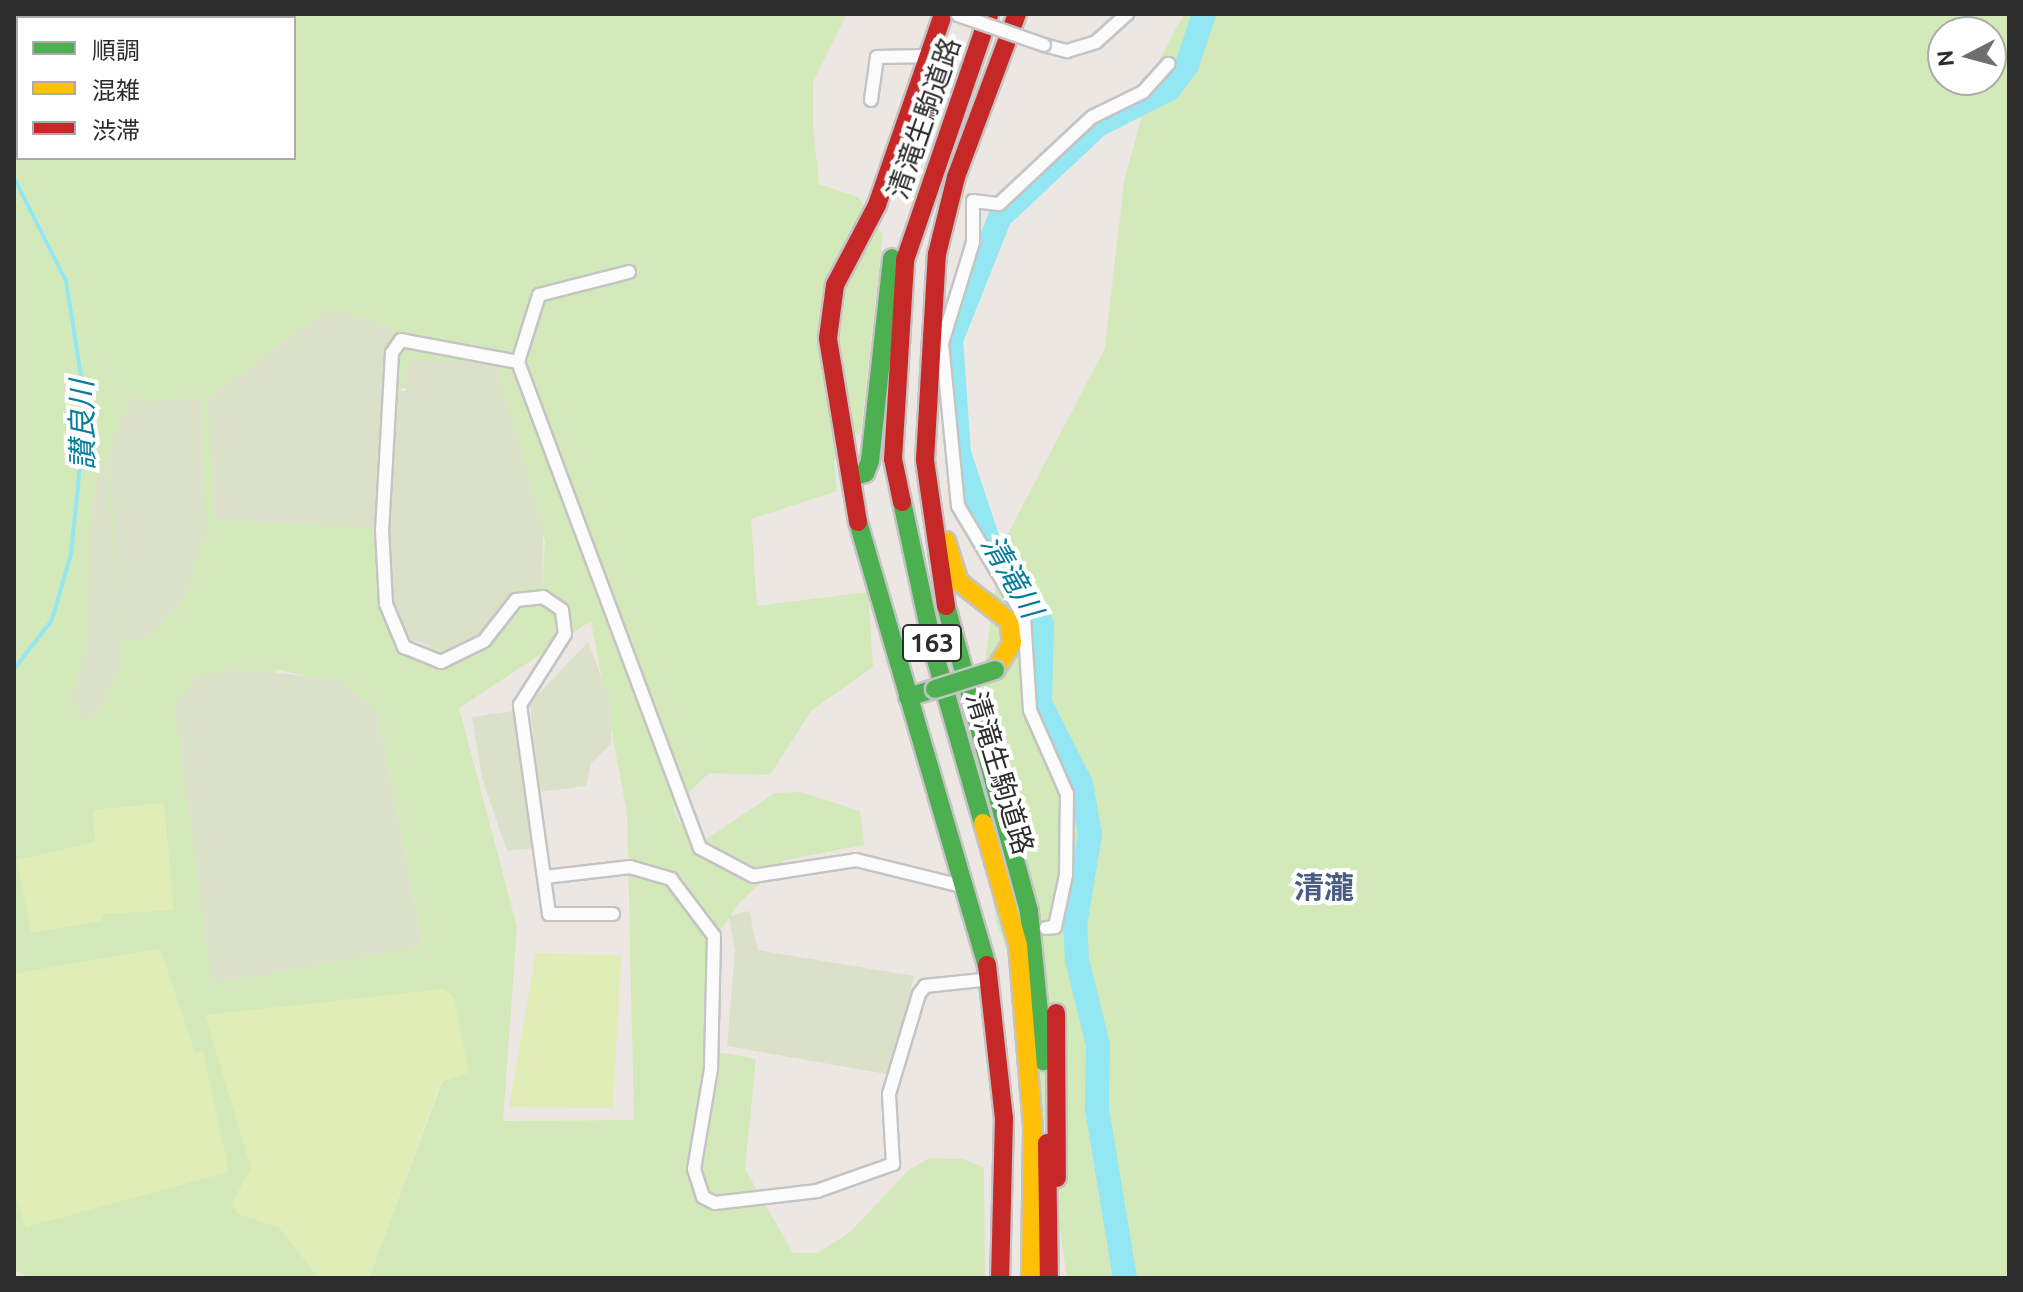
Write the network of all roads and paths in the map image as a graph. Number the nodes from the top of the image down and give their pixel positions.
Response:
1 (943, 14) edge
2 (957, 14) edge
3 (989, 14) edge
4 (1017, 14) edge
5 (1127, 14) edge
6 (929, 56) junction
7 (1168, 64) dead end
8 (871, 100) dead end
9 (932, 185) junction
10 (629, 272) dead end
11 (518, 362) junction
12 (926, 399) junction
13 (852, 477) junction
14 (946, 541) junction
15 (979, 601) junction
16 (963, 628) junction
17 (908, 697) junction
18 (545, 877) junction
19 (966, 887) junction
20 (613, 914) dead end
21 (1046, 928) junction
22 (990, 979) junction
23 (1049, 1225) junction
24 (1000, 1278) edge
25 (1031, 1278) edge
26 (1049, 1278) edge

1 - 6 main road
2 - 5 street, bridge
3 - 9 main road, 清滝生駒道路 / 163
4 - 12 main road, 清滝生駒道路 / 163
6 - 8 street
6 - 13 main road
7 - 21 street
9 - 13 main road, 163
9 - 25 main road, 清滝生駒道路 / 163
10 - 11 street
11 - 18 street
11 - 19 street
12 - 14 main road
12 - 23 main road, 清滝生駒道路 / 163
13 - 17 main road
14 - 15 main road
14 - 16 main road
15 - 16 main road
15 - 17 main road, bridge
16 - 21 main road
17 - 19 main road
18 - 20 street
18 - 22 street
19 - 22 main road
21 - 23 main road
22 - 24 main road
23 - 26 main road, 清滝生駒道路 / 163

